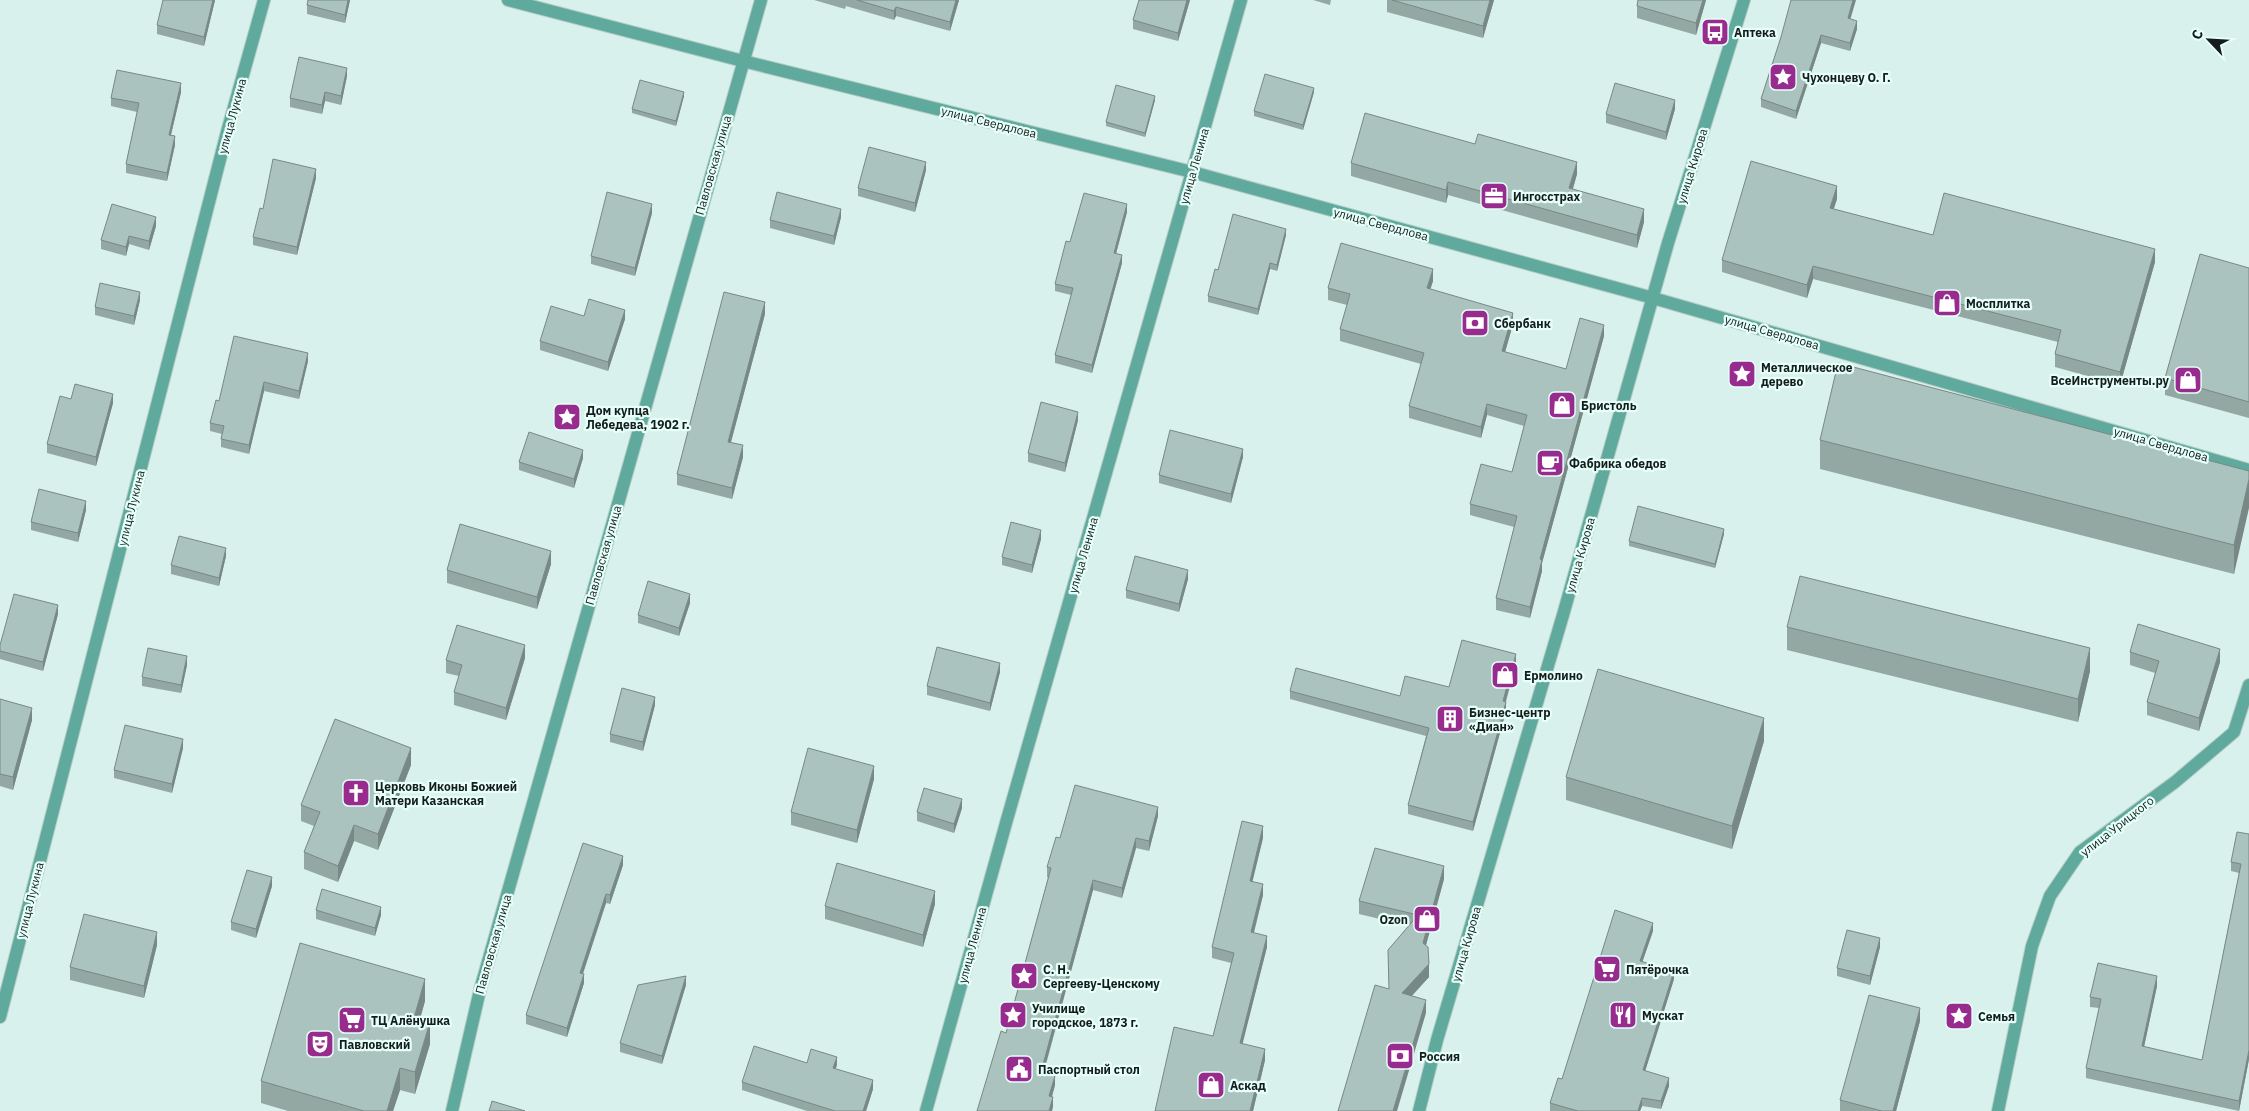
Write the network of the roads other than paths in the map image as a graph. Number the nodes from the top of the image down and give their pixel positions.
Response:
1 (264, 0) edge
2 (508, 0) edge
3 (761, 0) edge
4 (1241, 0) edge
5 (1744, 0) edge
6 (743, 61) junction
7 (1192, 172) junction
8 (1653, 298) junction
9 (2249, 470) edge
10 (2249, 685) edge
11 (0, 1017) edge
12 (452, 1111) edge
13 (926, 1111) edge
14 (1419, 1111) edge
15 (1998, 1111) edge

1 - 11 street, улица Лукина
2 - 6 street, улица Свердлова
3 - 6 street, Павловская улица
4 - 7 street, улица Ленина
5 - 8 street, улица Кирова
6 - 7 street, улица Свердлова
6 - 12 street, Павловская улица
7 - 8 street, улица Свердлова
7 - 13 street, улица Ленина
8 - 9 street, улица Свердлова
8 - 14 street, улица Кирова
10 - 15 street, улица Урицкого

